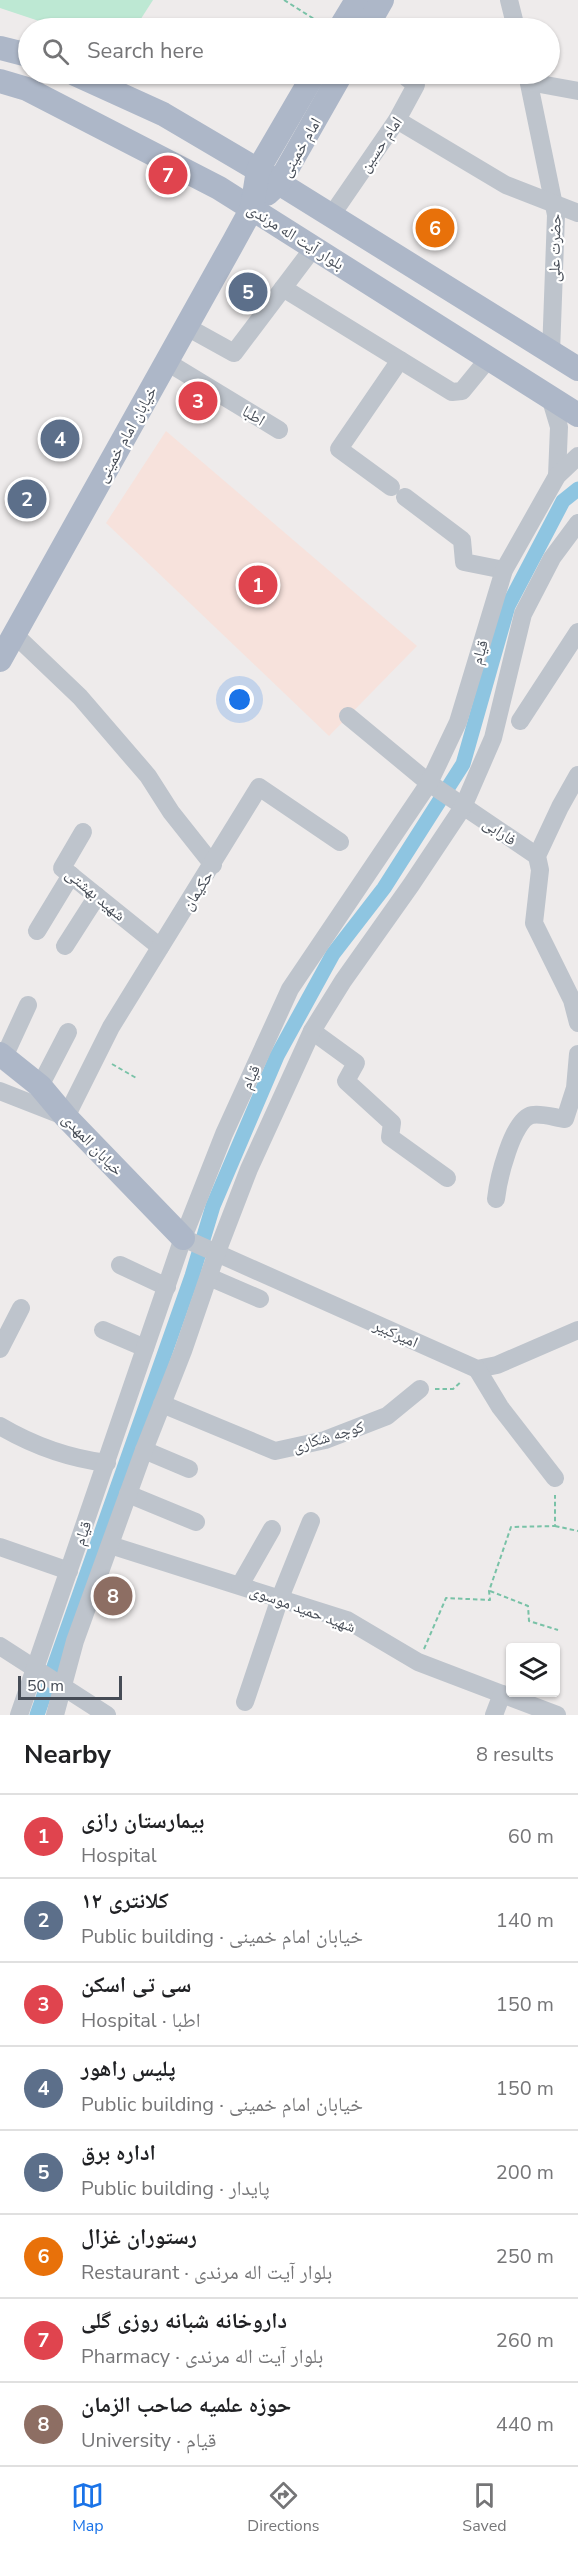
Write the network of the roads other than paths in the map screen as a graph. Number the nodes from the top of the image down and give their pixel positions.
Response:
1 (357, 0) edge
2 (382, 0) edge
3 (509, 0) edge
4 (346, 18) edge
5 (372, 18) edge
6 (514, 18) edge
7 (0, 48) edge
8 (18, 52) edge
9 (0, 81) edge
10 (97, 84) edge
11 (308, 84) edge
12 (335, 84) edge
13 (415, 84) edge
14 (529, 84) edge
15 (551, 84) edge
16 (578, 91) edge
17 (397, 120) junction
18 (258, 170) junction
19 (279, 183) junction
20 (554, 202) junction
21 (252, 208) junction
22 (578, 213) edge
23 (331, 216) junction
24 (365, 237) junction
25 (314, 247) junction
26 (342, 265) junction
27 (283, 288) junction
28 (187, 327) junction
29 (551, 352) junction
30 (489, 358) junction
31 (400, 360) junction
32 (167, 362) junction
33 (578, 369) edge
34 (550, 396) junction
35 (578, 415) edge
36 (279, 430) dead end
37 (578, 456) edge
38 (557, 476) junction
39 (578, 523) edge
40 (504, 570) junction
41 (14, 634) junction
42 (576, 638) edge
43 (0, 660) edge
44 (348, 716) dead end
45 (520, 721) dead end
46 (578, 775) edge
47 (429, 783) junction
48 (463, 807) junction
49 (83, 832) dead end
50 (340, 842) dead end
51 (537, 856) junction
52 (213, 865) junction
53 (71, 875) junction
54 (97, 896) junction
55 (37, 931) dead end
56 (65, 946) dead end
57 (160, 947) junction
58 (28, 1005) dead end
59 (578, 1023) edge
60 (312, 1031) junction
61 (68, 1032) dead end
62 (578, 1054) edge
63 (2, 1055) edge
64 (577, 1084) edge
65 (40, 1086) junction
66 (0, 1091) edge
67 (66, 1118) junction
68 (447, 1178) dead end
69 (496, 1198) dead end
70 (183, 1238) junction
71 (217, 1252) junction
72 (120, 1265) dead end
73 (209, 1277) junction
74 (167, 1287) junction
75 (260, 1299) dead end
76 (21, 1308) dead end
77 (103, 1330) dead end
78 (578, 1330) edge
79 (145, 1348) junction
80 (0, 1349) edge
81 (477, 1369) junction
82 (420, 1389) road end
83 (162, 1404) junction
84 (0, 1426) edge
85 (144, 1450) junction
86 (107, 1463) junction
87 (189, 1469) dead end
88 (555, 1478) road end
89 (128, 1494) junction
90 (311, 1521) dead end
91 (196, 1522) dead end
92 (272, 1529) dead end
93 (110, 1545) junction
94 (0, 1547) edge
95 (69, 1571) junction
96 (240, 1585) junction
97 (280, 1598) junction
98 (0, 1646) edge
99 (35, 1670) junction
100 (63, 1687) junction
101 (502, 1694) junction
102 (245, 1702) dead end
103 (19, 1715) edge
104 (55, 1715) edge
105 (106, 1715) edge
106 (494, 1715) edge
107 (556, 1715) edge

1 - 4 main road
2 - 5 main road
3 - 6 street
7 - 8 main road
9 - 21 main road, بلوار آیت اله مرندی
10 - 18 main road
11 - 18 main road, امام خمینی
12 - 19 main road, امام خمینی
13 - 17 street, امام حسین
14 - 20 street, حضرت علی
15 - 16 street
17 - 20 street
17 - 23 street, امام حسین
18 - 19 main road
18 - 21 main road, امام خمینی
19 - 21 main road, امام خمینی
19 - 23 main road
20 - 22 street
20 - 29 street, حضرت علی
21 - 25 main road, بلوار آیت اله مرندی
21 - 28 main road, خیابان امام خمینی
23 - 24 main road
24 - 26 main road
24 - 29 main road
25 - 26 main road, بلوار آیت اله مرندی
25 - 27 street
26 - 30 main road, بلوار آیت اله مرندی
27 - 28 street
27 - 31 street
28 - 32 main road, خیابان امام خمینی
29 - 33 main road
30 - 31 street
30 - 34 main road, بلوار آیت اله مرندی
31 - 40 street
32 - 36 street, اطبا
32 - 41 main road, خیابان امام خمینی
34 - 35 main road, بلوار آیت اله مرندی
34 - 38 street
37 - 38 street
38 - 40 street, قیام
39 - 48 street, قیام
40 - 47 street, قیام
41 - 43 main road, خیابان امام خمینی
41 - 52 street, حکیمان
42 - 45 street
44 - 47 street, فارابی
46 - 51 street
47 - 48 street, فارابی
47 - 70 street, قیام
48 - 51 street, فارابی
48 - 60 street, قیام
49 - 53 street, شهید بهشتی
50 - 52 street
51 - 59 street
52 - 57 street, حکیمان
53 - 54 street, شهید بهشتی
53 - 55 street
54 - 56 street
54 - 57 street, شهید بهشتی
57 - 67 street, حکیمان
58 - 63 street
60 - 68 street
60 - 71 street, قیام
61 - 65 street
62 - 64 street
63 - 65 main road, خیابان المهدی
64 - 69 street
65 - 67 main road, خیابان المهدی
66 - 67 street
67 - 70 main road, خیابان المهدی
70 - 71 street, امیرکبیر
70 - 74 street, قیام
71 - 73 street, قیام
71 - 81 street, امیرکبیر
72 - 74 street
73 - 75 street
73 - 83 street, قیام
74 - 79 street, قیام
76 - 80 street
77 - 79 street
78 - 81 street
79 - 86 street, قیام
81 - 88 street
82 - 83 street, کوچه شکاری
83 - 85 street, قیام
84 - 86 street
85 - 87 street
85 - 89 street, قیام
86 - 95 street, قیام
89 - 91 street
89 - 93 street, قیام
90 - 97 street
92 - 96 street
93 - 96 street, شهید حمید موسوی
93 - 100 street, قیام
94 - 95 street
95 - 99 street, قیام
96 - 97 street, شهید حمید موسوی
97 - 101 street, شهید حمید موسوی
97 - 102 street
98 - 99 street
99 - 100 street
99 - 103 street, قیام
100 - 104 street, قیام
100 - 105 street
101 - 106 street
101 - 107 street, شهید حمید موسوی

